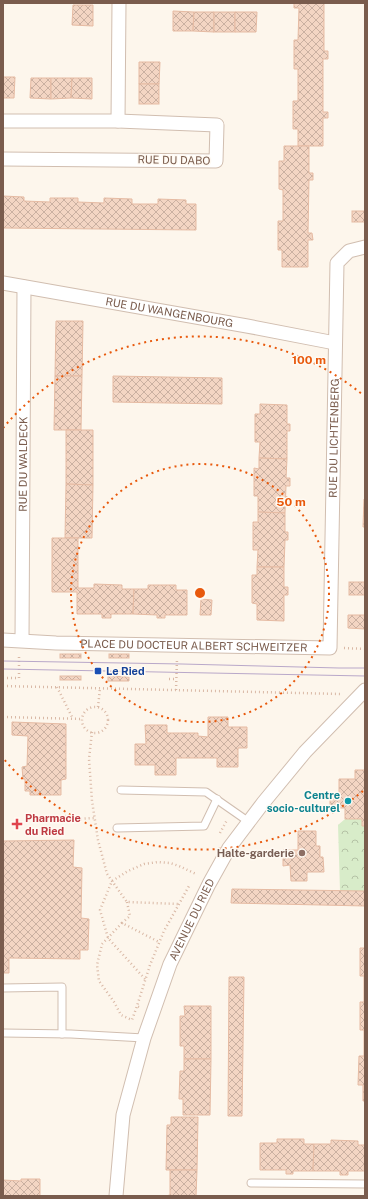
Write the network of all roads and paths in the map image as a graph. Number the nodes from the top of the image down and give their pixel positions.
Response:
1 (119, 3) edge
2 (3, 121) edge
3 (118, 121) junction
4 (3, 159) edge
5 (365, 247) edge
6 (3, 283) edge
7 (24, 287) junction
8 (335, 343) junction
9 (3, 640) edge
10 (22, 640) junction
11 (177, 645) junction
12 (330, 648) junction
13 (365, 649) edge
14 (14, 655) dead end
15 (3, 678) edge
16 (176, 678) junction
17 (169, 679) dead end
18 (3, 686) edge
19 (57, 687) junction
20 (100, 688) junction
21 (176, 690) junction
22 (365, 690) edge
23 (340, 694) dead end
24 (360, 703) edge
25 (98, 707) junction
26 (3, 717) edge
27 (73, 719) junction
28 (83, 719) junction
29 (121, 790) dead end
30 (216, 799) junction
31 (65, 816) dead end
32 (95, 818) dead end
33 (249, 822) junction
34 (117, 828) dead end
35 (196, 874) dead end
36 (127, 902) dead end
37 (122, 923) junction
38 (108, 938) junction
39 (159, 942) dead end
40 (145, 979) dead end
41 (3, 988) edge
42 (137, 1006) dead end
43 (3, 1033) edge
44 (62, 1034) junction
45 (144, 1038) junction
46 (251, 1183) dead end
47 (365, 1184) edge
48 (116, 1196) edge

1 - 3 street
2 - 3 street, RUE DU DABO
3 - 4 street, RUE DU DABO
5 - 8 street, RUE DU LICHTENBERG
6 - 7 street, RUE DU WANGENBOURG
7 - 8 street, RUE DU WANGENBOURG
7 - 10 street, RUE DU WALDECK
8 - 12 street, RUE DU LICHTENBERG
9 - 10 street, PLACE DU DOCTEUR ALBERT SCHWEITZER
10 - 11 street, PLACE DU DOCTEUR ALBERT SCHWEITZER
11 - 12 street, PLACE DU DOCTEUR ALBERT SCHWEITZER
11 - 16 path
12 - 13 path
14 - 15 path
16 - 17 path
16 - 21 path
18 - 19 path
19 - 20 path
19 - 27 path
20 - 21 path
20 - 25 path
21 - 23 path
22 - 24 street, AVENUE DU RIED
24 - 33 street, AVENUE DU RIED
25 - 28 path
25 - 28 path
26 - 27 path
27 - 28 path
29 - 30 lane
30 - 33 lane
30 - 34 lane
31 - 32 path
33 - 45 street, AVENUE DU RIED
35 - 38 path
36 - 37 path
37 - 38 path
37 - 39 path
38 - 40 path
38 - 42 path
41 - 44 lane
43 - 44 lane
44 - 45 lane
45 - 48 street, AVENUE DU RIED
46 - 47 lane

